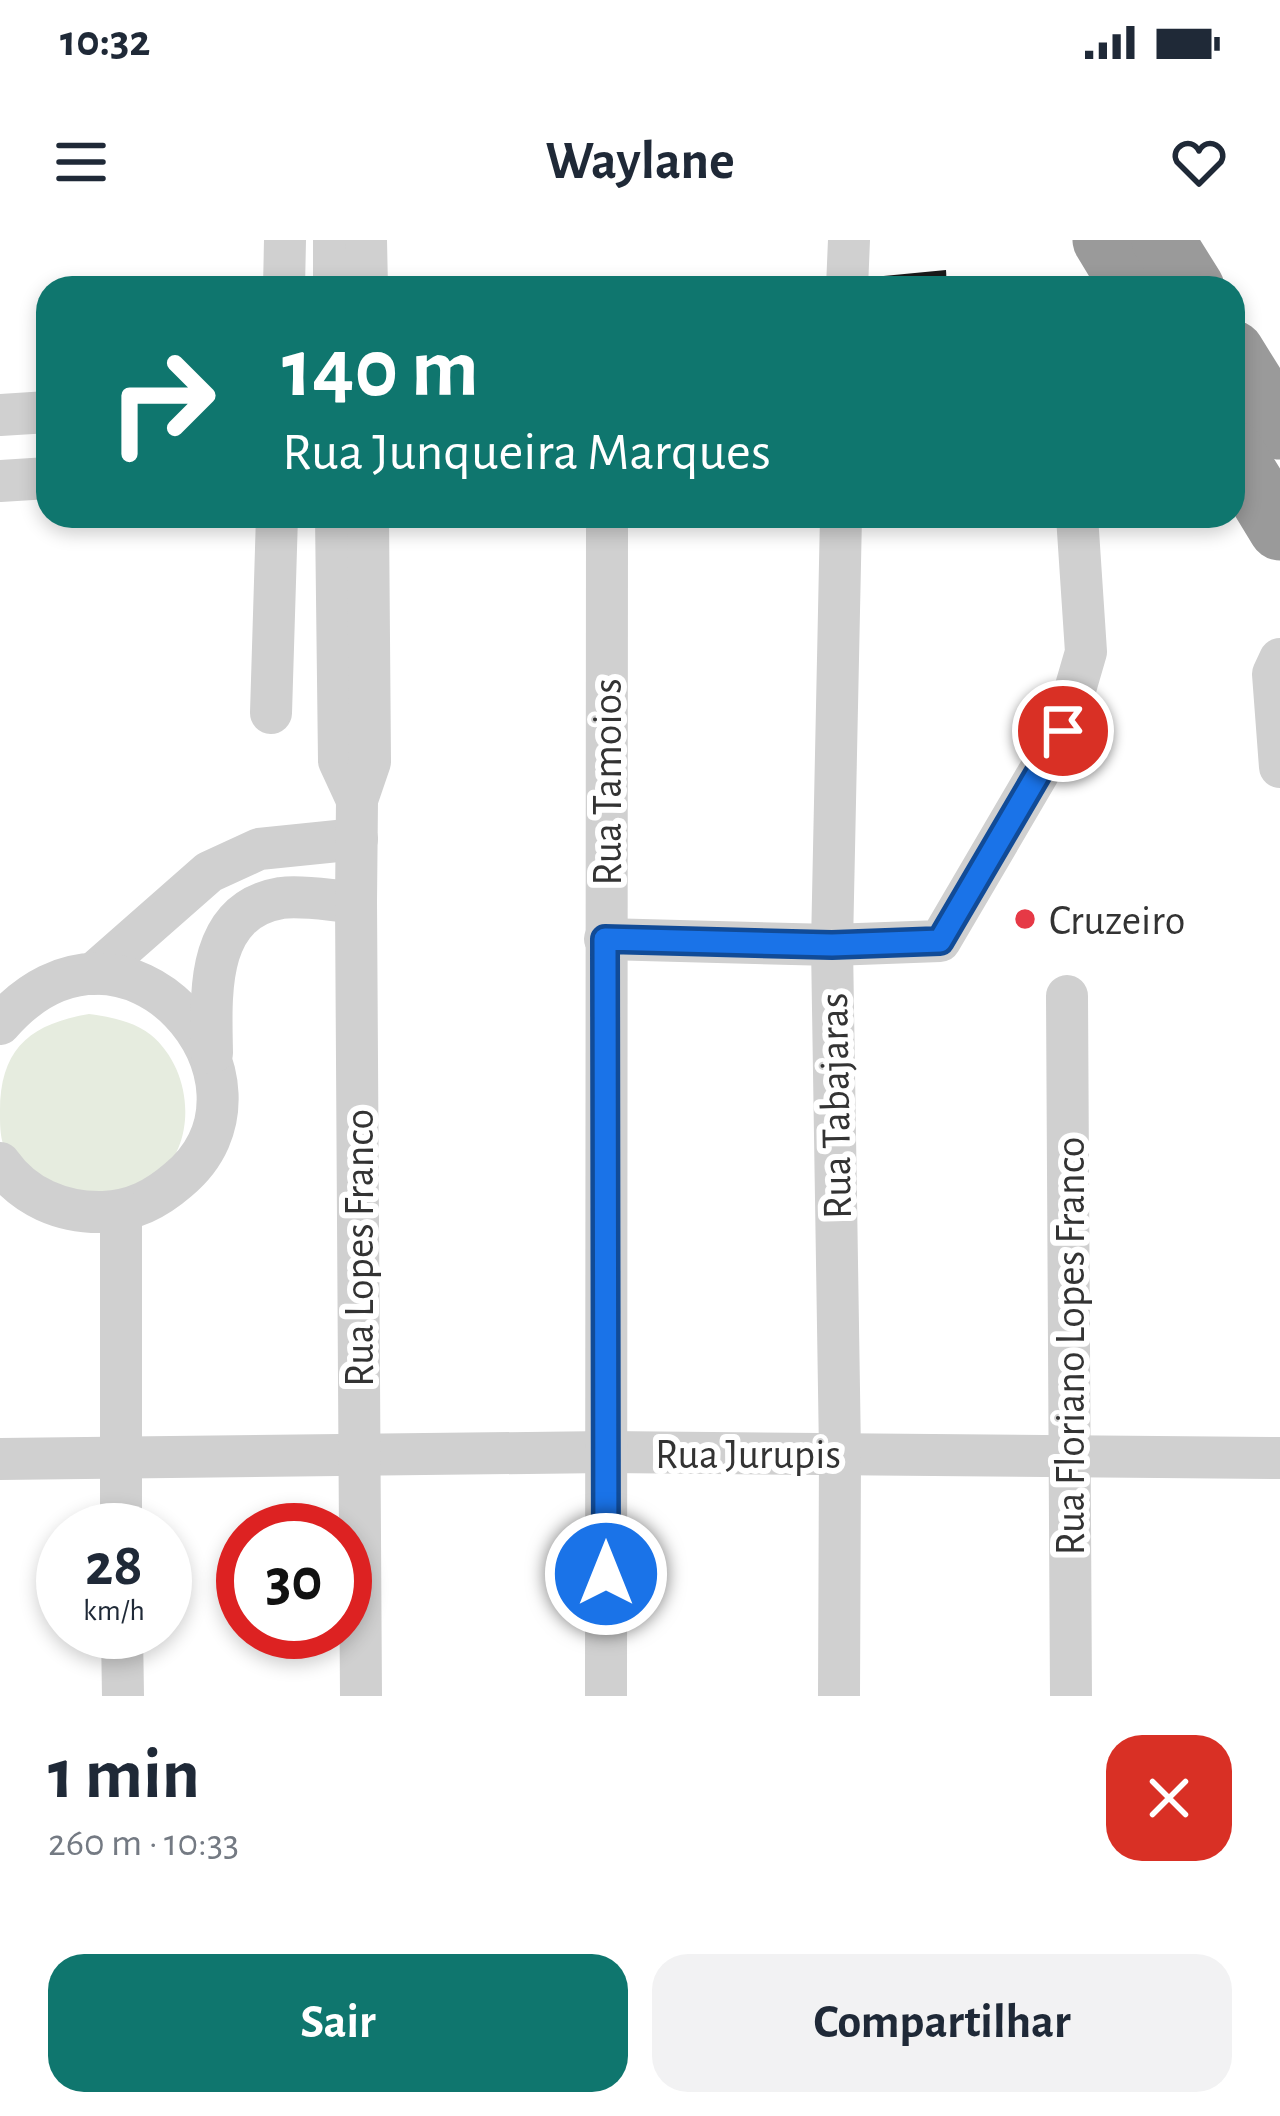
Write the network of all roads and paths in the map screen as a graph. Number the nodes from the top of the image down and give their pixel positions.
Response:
1 (285, 240) edge
2 (334, 240) edge
3 (366, 240) edge
4 (849, 240) edge
5 (1104, 240) edge
6 (1163, 240) edge
7 (284, 276) edge
8 (334, 276) edge
9 (367, 276) edge
10 (848, 276) edge
11 (1126, 276) edge
12 (1186, 276) edge
13 (1245, 371) edge
14 (36, 413) edge
15 (0, 415) edge
16 (1280, 428) edge
17 (1245, 472) edge
18 (36, 479) edge
19 (0, 481) edge
20 (277, 528) edge
21 (336, 528) edge
22 (368, 528) edge
23 (607, 528) edge
24 (841, 528) edge
25 (1078, 528) edge
26 (1280, 529) edge
27 (1280, 658) edge
28 (271, 713) dead end
29 (1280, 767) edge
30 (357, 820) junction
31 (356, 902) junction
32 (605, 939) junction
33 (832, 945) junction
34 (93, 974) junction
35 (1067, 996) dead end
36 (0, 1024) edge
37 (212, 1060) junction
38 (0, 1162) edge
39 (121, 1211) junction
40 (358, 1453) junction
41 (607, 1453) junction
42 (840, 1453) junction
43 (1070, 1454) junction
44 (120, 1458) junction
45 (1280, 1458) edge
46 (0, 1460) edge
47 (121, 1503) edge
48 (122, 1659) edge
49 (123, 1696) edge
50 (362, 1696) edge
51 (606, 1696) edge
52 (839, 1696) edge
53 (1071, 1696) edge

1 - 7 street
2 - 8 street
3 - 9 street
4 - 10 street
5 - 11 highway
6 - 12 highway
13 - 16 highway
14 - 15 street
17 - 26 highway
18 - 19 street
20 - 28 street
21 - 30 street, Rua Lopes Franco
22 - 30 street, Rua Lopes Franco
23 - 32 street, Rua Tamoios
24 - 33 street, Rua Tabajaras
25 - 33 street
27 - 29 street
30 - 31 street, Rua Lopes Franco
30 - 34 street
31 - 37 street
31 - 40 street, Rua Lopes Franco
32 - 33 street
32 - 41 street, Rua Tamoios
33 - 42 street, Rua Tabajaras
34 - 36 street
34 - 37 street
35 - 43 street, Rua Floriano Lopes Franco
37 - 39 street
38 - 39 street
39 - 44 street
40 - 41 street, Rua Jurupis
40 - 44 street, Rua Jurupis
40 - 50 street, Rua Lopes Franco
41 - 42 street, Rua Jurupis
41 - 51 street, Rua Tamoios
42 - 43 street, Rua Jurupis
42 - 52 street, Rua Tabajaras
43 - 45 street, Rua Jurupis
43 - 53 street, Rua Floriano Lopes Franco
44 - 46 street, Rua Jurupis
44 - 47 street
48 - 49 street

